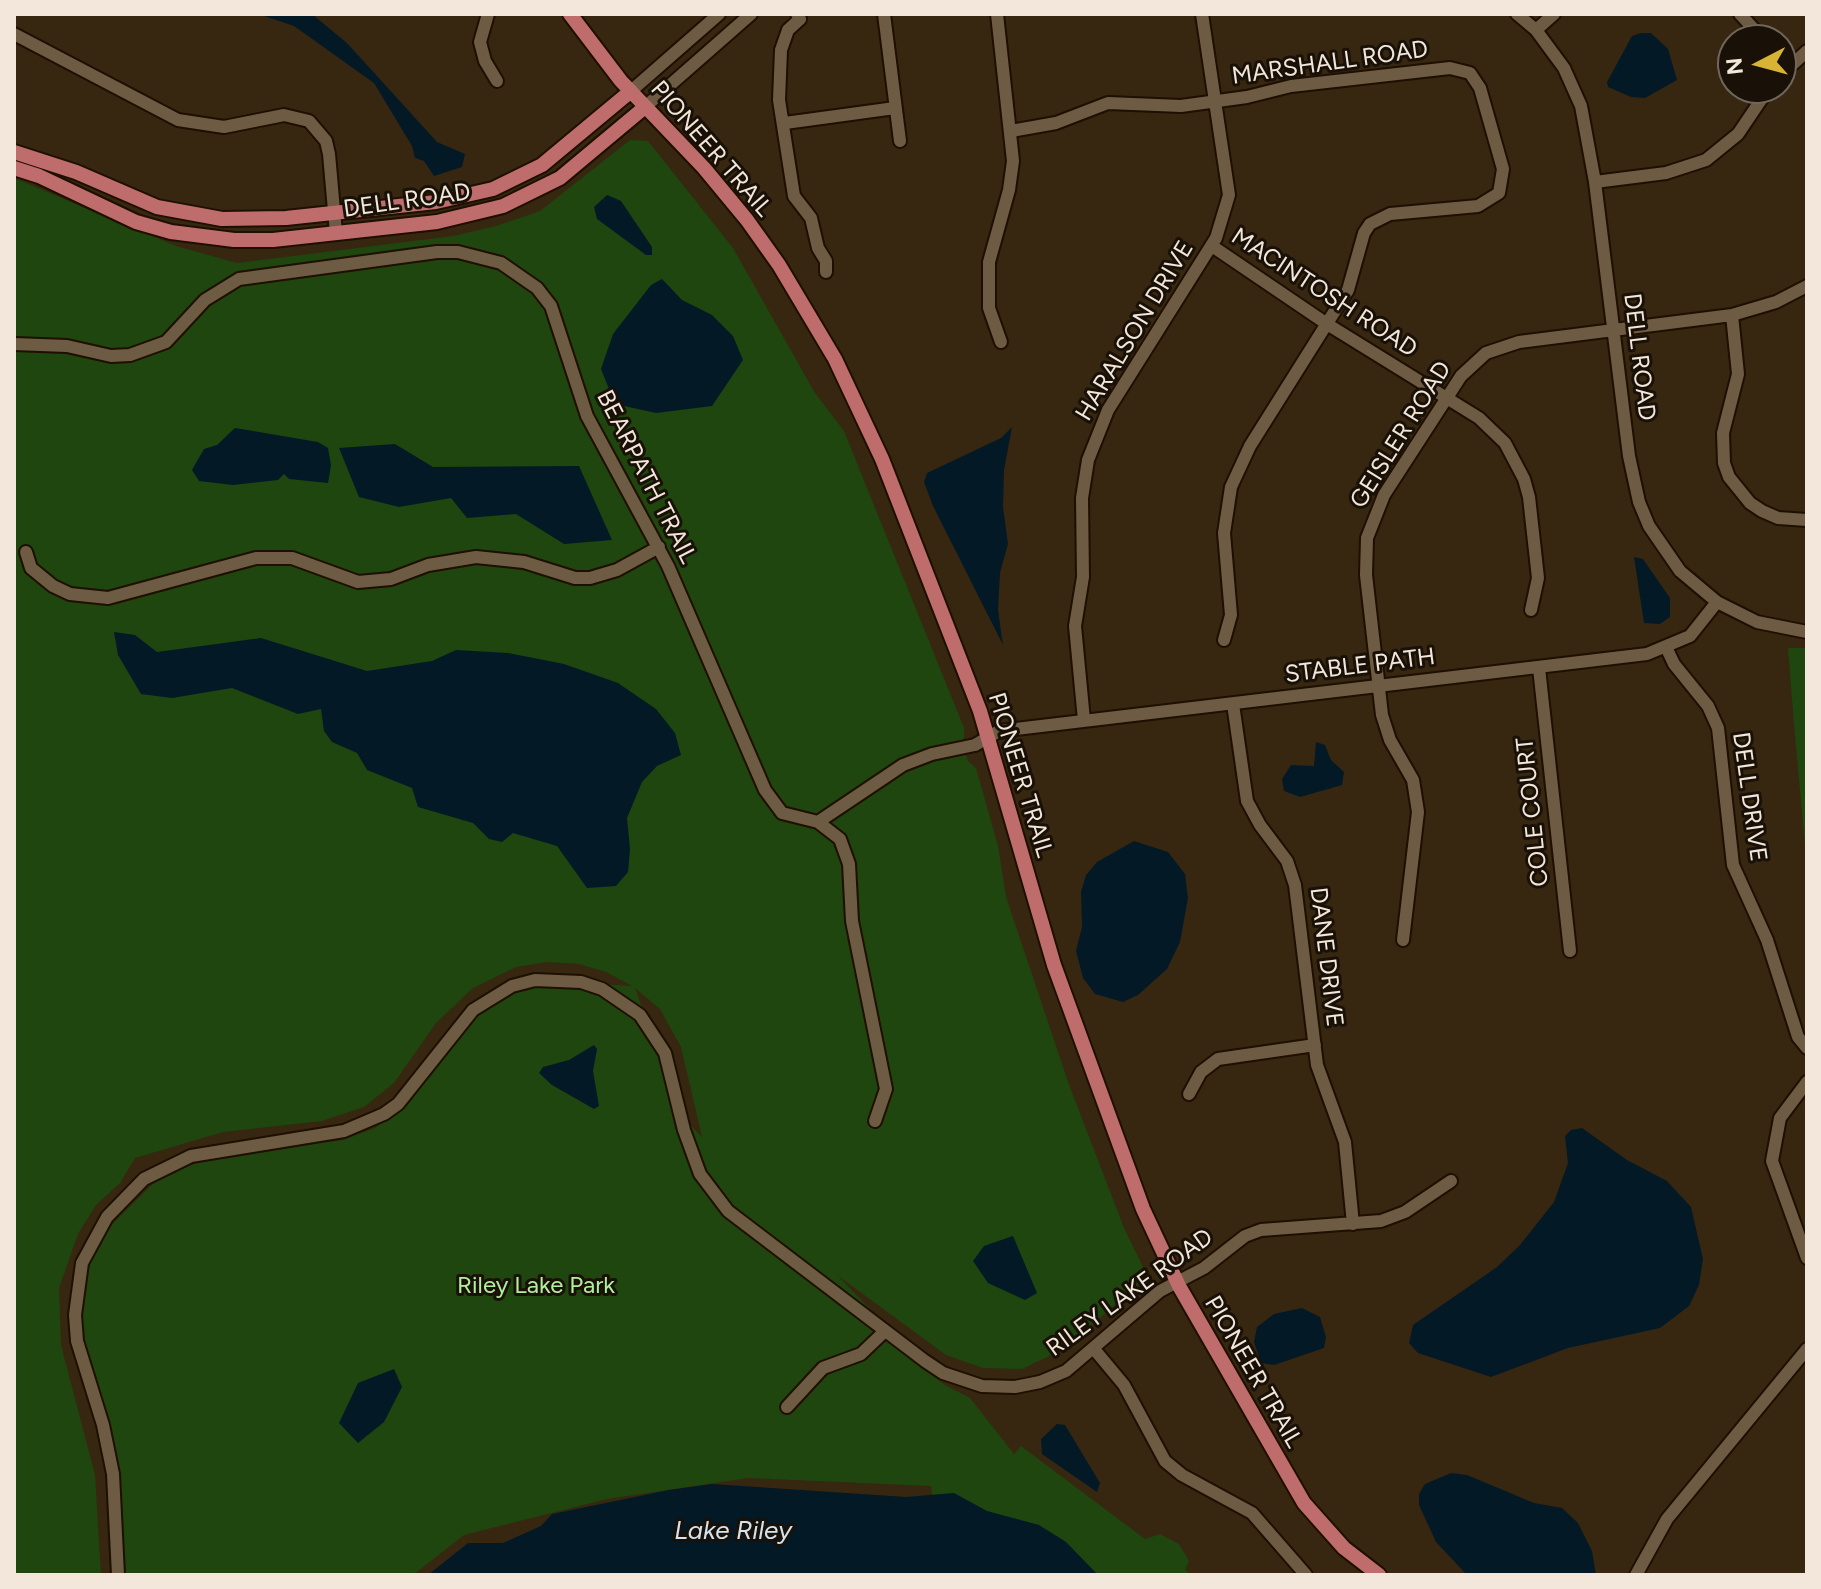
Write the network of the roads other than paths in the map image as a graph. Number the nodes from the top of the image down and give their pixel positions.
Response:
1 (488, 14) edge
2 (570, 14) edge
3 (719, 14) edge
4 (751, 14) edge
5 (884, 14) edge
6 (997, 14) edge
7 (1202, 14) edge
8 (1517, 14) edge
9 (1554, 14) edge
10 (802, 16) edge
11 (1536, 30) junction
12 (14, 34) edge
13 (497, 81) dead end
14 (631, 91) junction
15 (1214, 101) junction
16 (1758, 104) edge
17 (645, 107) junction
18 (895, 108) junction
19 (785, 123) junction
20 (1011, 131) junction
21 (900, 141) dead end
22 (14, 152) edge
23 (14, 168) edge
24 (1595, 182) junction
25 (333, 213) junction
26 (336, 233) junction
27 (1212, 246) junction
28 (826, 272) dead end
29 (1807, 286) edge
30 (1732, 315) junction
31 (1327, 324) junction
32 (1613, 329) junction
33 (1001, 342) dead end
34 (14, 344) edge
35 (1446, 398) junction
36 (1807, 520) edge
37 (659, 547) junction
38 (26, 552) dead end
39 (1717, 602) junction
40 (1531, 610) dead end
41 (1807, 632) edge
42 (1224, 640) dead end
43 (1667, 649) junction
44 (1539, 668) junction
45 (1379, 686) junction
46 (1233, 704) junction
47 (1084, 720) junction
48 (989, 737) junction
49 (818, 822) junction
50 (1403, 940) dead end
51 (1570, 951) dead end
52 (1315, 1045) junction
53 (1807, 1048) edge
54 (1807, 1082) edge
55 (1189, 1094) dead end
56 (875, 1121) dead end
57 (1451, 1181) dead end
58 (1353, 1224) junction
59 (1807, 1258) edge
60 (1176, 1280) junction
61 (884, 1332) junction
62 (1094, 1349) junction
63 (1807, 1349) edge
64 (787, 1407) dead end
65 (118, 1575) edge
66 (1306, 1575) edge
67 (1379, 1575) edge
68 (1636, 1575) edge

1 - 13 street
2 - 14 main road, PIONEER TRAIL
3 - 14 street, DELL ROAD
4 - 17 street, DELL ROAD
5 - 18 street
6 - 20 street
7 - 15 street, HARALSON DRIVE
8 - 11 street, DELL ROAD
9 - 11 street
10 - 19 street
11 - 24 street, DELL ROAD
12 - 25 street
14 - 17 main road, PIONEER TRAIL
14 - 25 main road, DELL ROAD
15 - 20 street, MARSHALL ROAD
15 - 27 street, HARALSON DRIVE
15 - 31 street, MARSHALL ROAD
16 - 24 street
17 - 26 main road, DELL ROAD
17 - 48 main road, PIONEER TRAIL
18 - 19 street
18 - 21 street
19 - 28 street
20 - 33 street
22 - 25 main road, DELL ROAD
23 - 26 main road, DELL ROAD
24 - 32 street, DELL ROAD
25 - 26 street
27 - 31 street, MACINTOSH ROAD
27 - 47 street, HARALSON DRIVE
29 - 30 street, GEISLER ROAD
30 - 32 street, GEISLER ROAD
30 - 36 street
31 - 35 street, MACINTOSH ROAD
31 - 42 street, MARSHALL ROAD
32 - 35 street, GEISLER ROAD
32 - 39 street, DELL ROAD
34 - 37 street, BEARPATH TRAIL
35 - 40 street, MACINTOSH ROAD
35 - 45 street, GEISLER ROAD
37 - 38 street
37 - 49 street, BEARPATH TRAIL
39 - 41 street, DELL ROAD
39 - 43 street, STABLE PATH
43 - 44 street, STABLE PATH
43 - 53 street, DELL DRIVE
44 - 45 street, STABLE PATH
44 - 51 street, COLE COURT
45 - 46 street, STABLE PATH
45 - 50 street, GEISLER ROAD
46 - 47 street, STABLE PATH
46 - 52 street, DANE DRIVE
47 - 48 street, STABLE PATH
48 - 49 street
48 - 60 main road, PIONEER TRAIL
49 - 56 street
52 - 55 street
52 - 58 street, DANE DRIVE
54 - 59 street
57 - 58 street, RILEY LAKE ROAD
58 - 60 street, RILEY LAKE ROAD
60 - 62 street, RILEY LAKE ROAD
60 - 67 main road, PIONEER TRAIL
61 - 62 street, RILEY LAKE ROAD
61 - 64 street
61 - 65 street, RILEY LAKE ROAD
62 - 66 street
63 - 68 street

